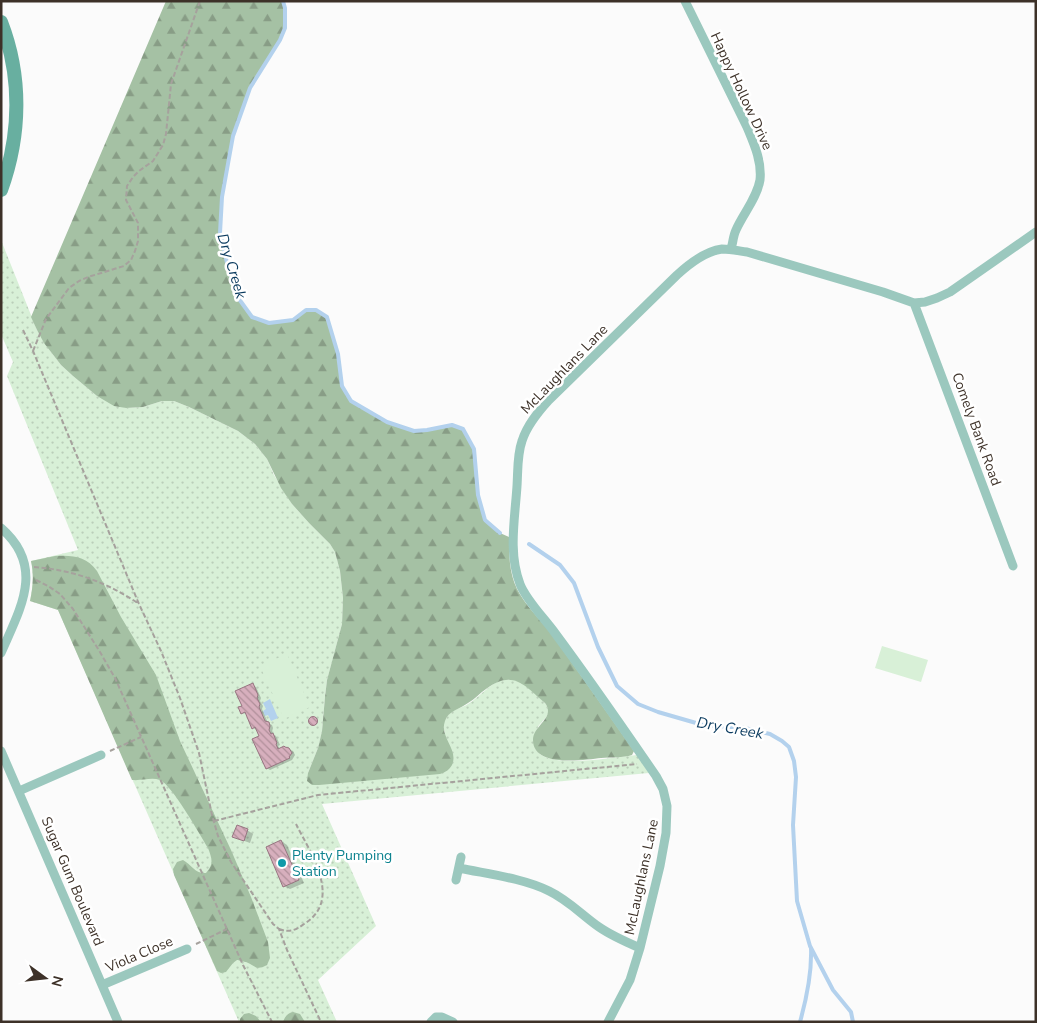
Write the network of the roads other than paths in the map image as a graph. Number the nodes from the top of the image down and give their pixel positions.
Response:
1 (685, 1) edge
2 (1, 22) edge
3 (1, 190) edge
4 (1036, 232) edge
5 (731, 249) junction
6 (914, 302) junction
7 (1, 528) edge
8 (1013, 566) dead end
9 (1, 653) edge
10 (1, 751) edge
11 (101, 755) road end
12 (19, 791) junction
13 (461, 858) dead end
14 (459, 868) junction
15 (456, 880) dead end
16 (640, 948) junction
17 (187, 949) road end
18 (102, 985) junction
19 (118, 1022) edge
20 (431, 1022) edge
21 (453, 1022) edge
22 (608, 1022) edge

1 - 5 street, Happy Hollow Drive
2 - 3 street
4 - 6 street, McLaughlans Lane
5 - 6 street, McLaughlans Lane
5 - 16 street, McLaughlans Lane
6 - 8 street, Comely Bank Road
7 - 9 street
10 - 12 street, Sugar Gum Boulevard
11 - 12 street
12 - 18 street, Sugar Gum Boulevard
13 - 14 street
14 - 15 street
14 - 16 street
16 - 22 street, McLaughlans Lane
17 - 18 street, Viola Close
18 - 19 street, Sugar Gum Boulevard
20 - 21 street

